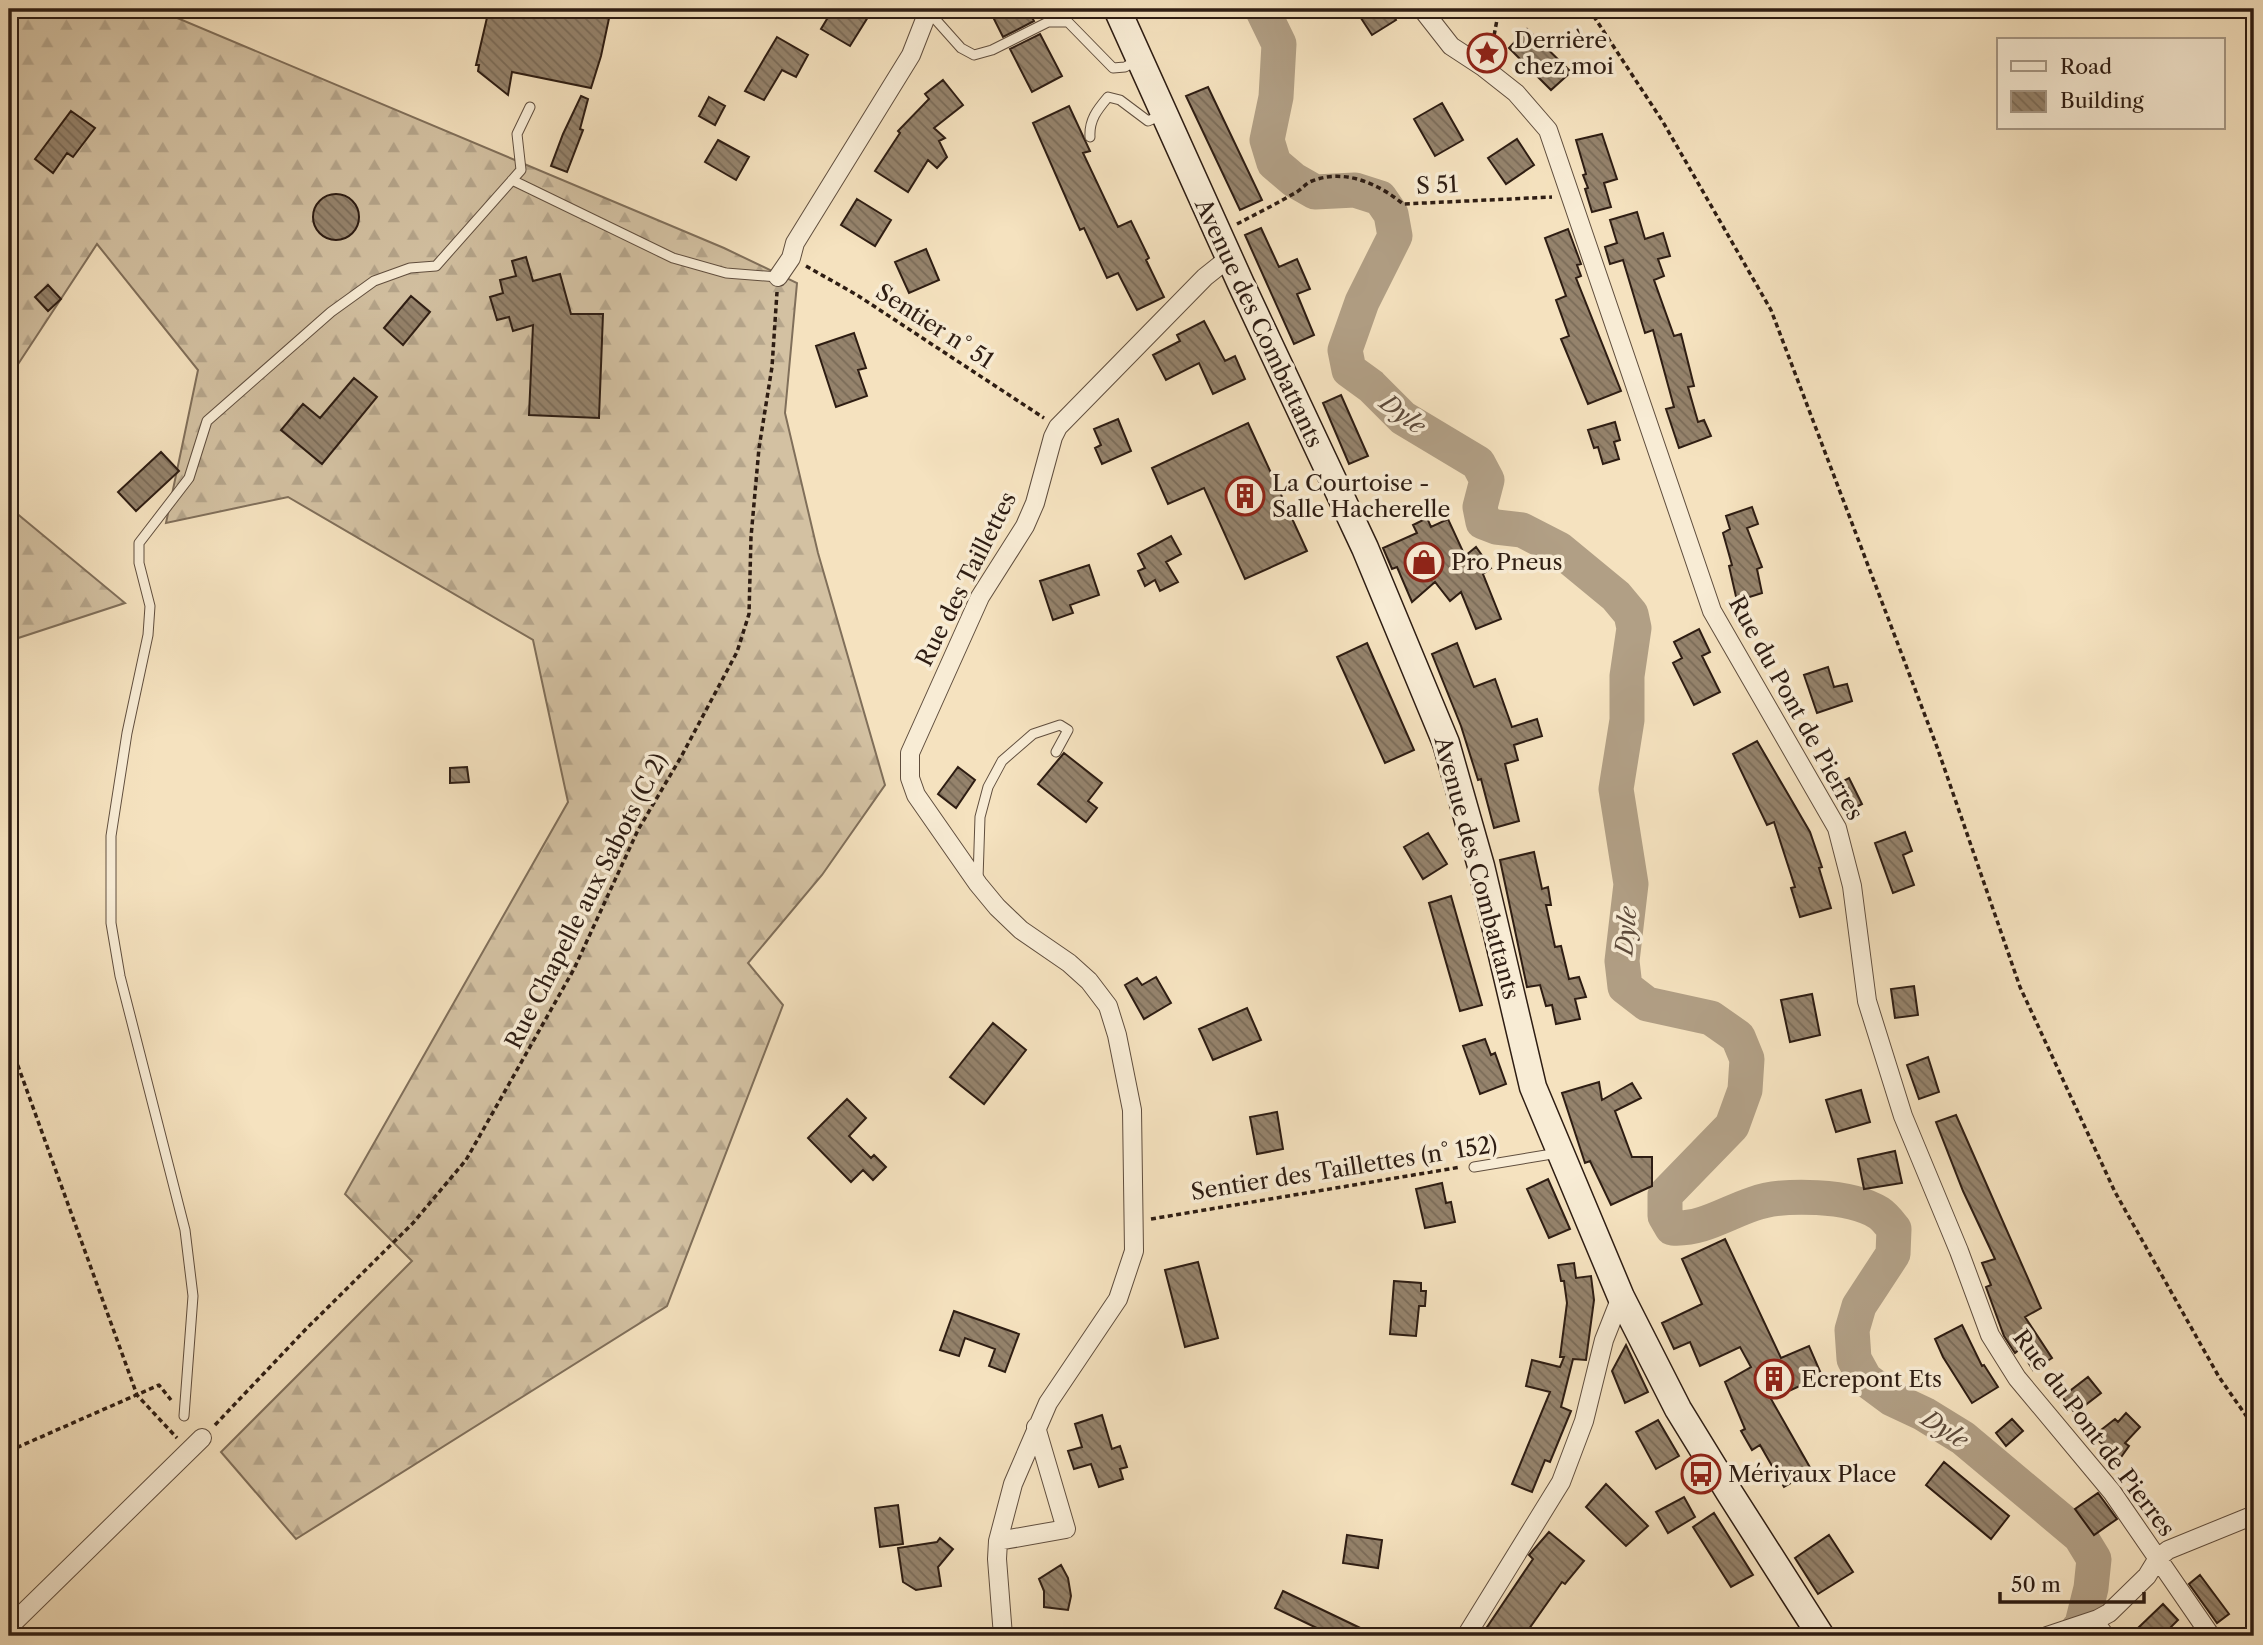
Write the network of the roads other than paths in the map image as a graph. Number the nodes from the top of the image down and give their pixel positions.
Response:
1 (1117, 9) edge
2 (1422, 9) edge
3 (929, 10) edge
4 (1140, 60) junction
5 (530, 107) dead end
6 (1163, 114) junction
7 (1090, 137) dead end
8 (512, 180) junction
9 (1224, 246) junction
10 (778, 277) joint
11 (1056, 752) dead end
12 (978, 884) junction
13 (1560, 1153) junction
14 (1474, 1167) road end
15 (1621, 1297) junction
16 (184, 1416) road end
17 (1036, 1427) junction
18 (202, 1438) road end
19 (2254, 1515) edge
20 (998, 1541) junction
21 (2158, 1558) junction
22 (2104, 1616) junction
23 (9, 1626) edge
24 (2052, 1634) edge
25 (1003, 1636) edge
26 (1466, 1636) edge
27 (1821, 1636) edge
28 (2111, 1636) edge
29 (2211, 1636) edge

1 - 4 main road, Avenue des Combattants
2 - 21 street, Rue du Pont de Pierres
3 - 4 lane
3 - 10 street
4 - 6 main road, Avenue des Combattants
5 - 8 lane
6 - 7 lane
6 - 9 main road, Avenue des Combattants
8 - 10 lane
8 - 16 lane
9 - 12 street, Rue des Taillettes
9 - 13 main road, Avenue des Combattants
11 - 12 lane
12 - 17 street, Rue des Taillettes
13 - 14 lane, Sentier des Taillettes (n° 152)
13 - 15 main road, Avenue des Combattants
15 - 26 street
15 - 27 main road, Avenue des Combattants
17 - 20 street, Rue des Taillettes
17 - 20 street
18 - 23 street
19 - 21 street
20 - 25 street, Rue des Taillettes
21 - 22 street
21 - 29 street, Rue du Pont de Pierres
22 - 24 street
22 - 28 lane

